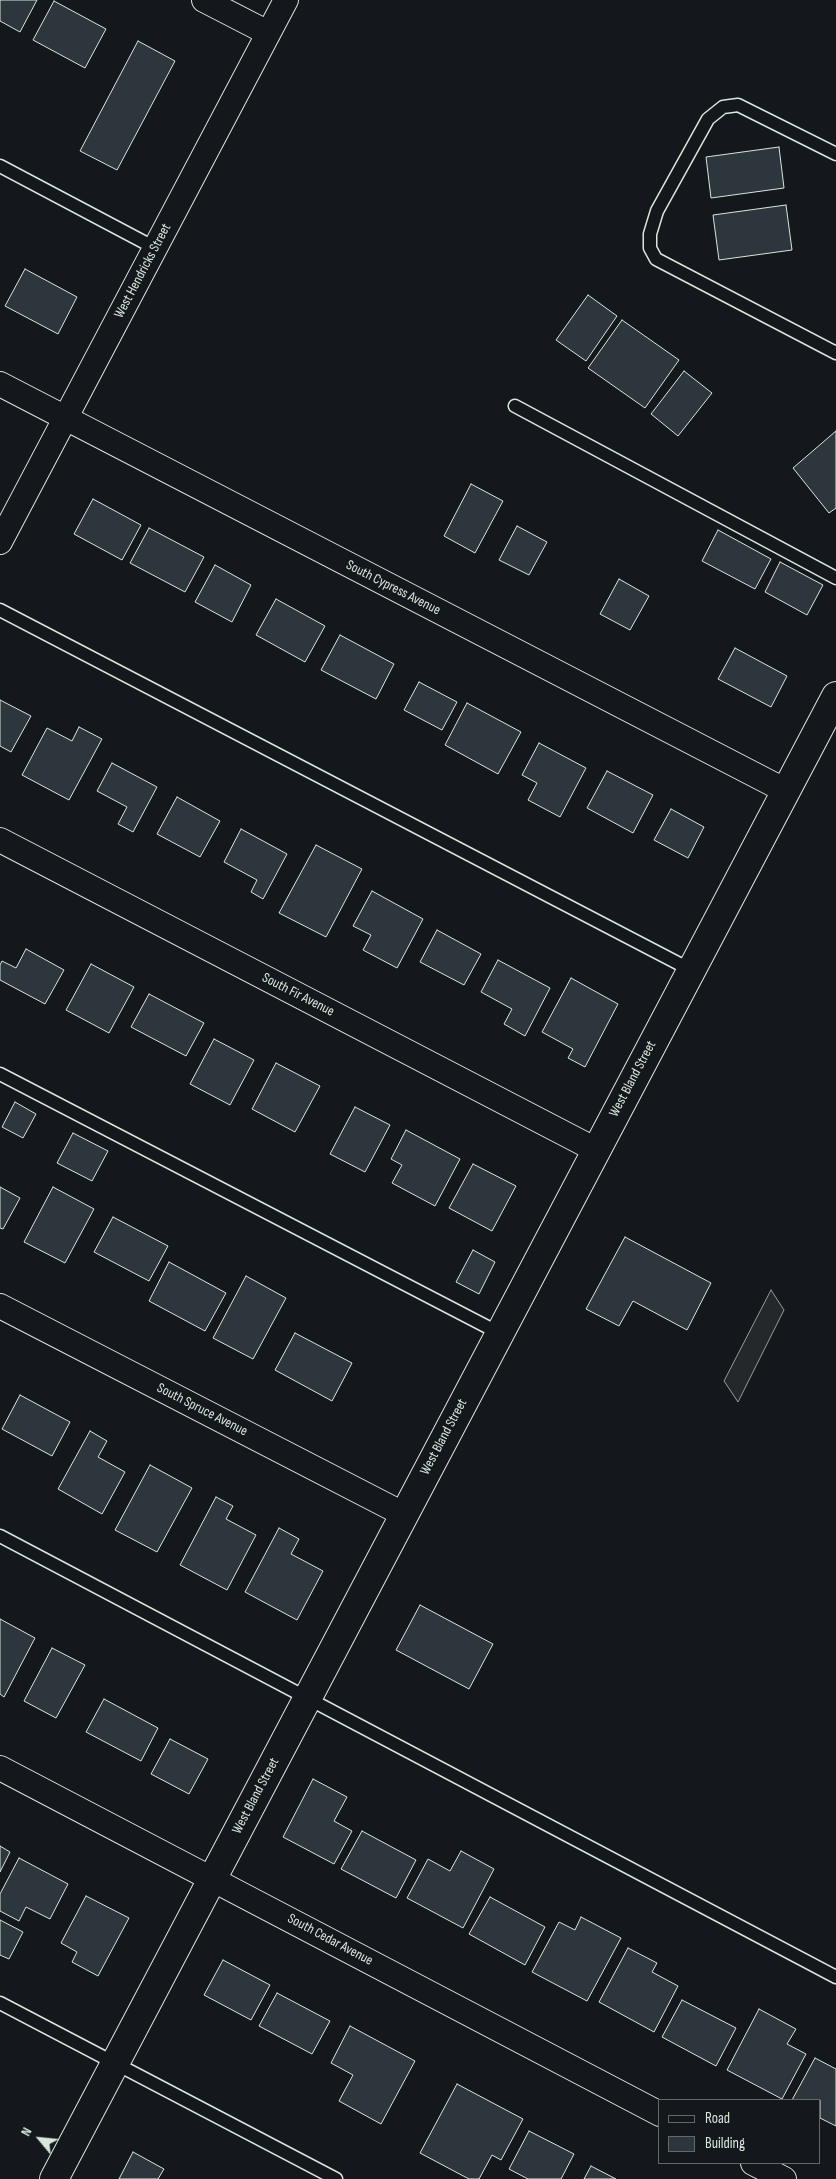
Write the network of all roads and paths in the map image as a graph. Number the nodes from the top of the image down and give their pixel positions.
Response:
1 (204, 0) edge
2 (286, 0) edge
3 (268, 34) junction
4 (836, 154) edge
5 (0, 166) edge
6 (155, 248) junction
7 (836, 353) edge
8 (0, 384) edge
9 (515, 406) dead end
10 (66, 418) junction
11 (0, 542) edge
12 (836, 578) edge
13 (0, 610) edge
14 (836, 696) edge
15 (786, 791) junction
16 (0, 840) edge
17 (691, 970) junction
18 (0, 1074) edge
19 (596, 1150) junction
20 (0, 1306) edge
21 (499, 1332) junction
22 (404, 1514) junction
23 (0, 1536) edge
24 (307, 1698) junction
25 (0, 1768) edge
26 (213, 1878) junction
27 (836, 1977) edge
28 (0, 2003) edge
29 (115, 2063) junction
30 (658, 2113) edge
31 (755, 2164) edge
32 (54, 2179) edge
33 (336, 2179) edge
34 (784, 2179) edge

1 - 3 street
2 - 3 street, West Hendricks Street
3 - 6 street, West Hendricks Street
4 - 7 lane
5 - 6 lane
6 - 10 street, West Hendricks Street
8 - 10 street, South Cypress Avenue
9 - 12 lane
10 - 11 street, West Hendricks Street
10 - 15 street, South Cypress Avenue
13 - 17 lane
14 - 15 street, West Bland Street
15 - 17 street, West Bland Street
16 - 19 street, South Fir Avenue
17 - 19 street, West Bland Street
18 - 21 lane
19 - 21 street, West Bland Street
20 - 22 street, South Spruce Avenue
21 - 22 street, West Bland Street
22 - 24 street, West Bland Street
23 - 24 lane
24 - 26 street, West Bland Street
24 - 27 lane
25 - 26 street, South Cedar Avenue
26 - 29 street, West Bland Street
26 - 30 street, South Cedar Avenue
28 - 29 lane
29 - 32 street, West Bland Street
29 - 33 lane
31 - 34 street

